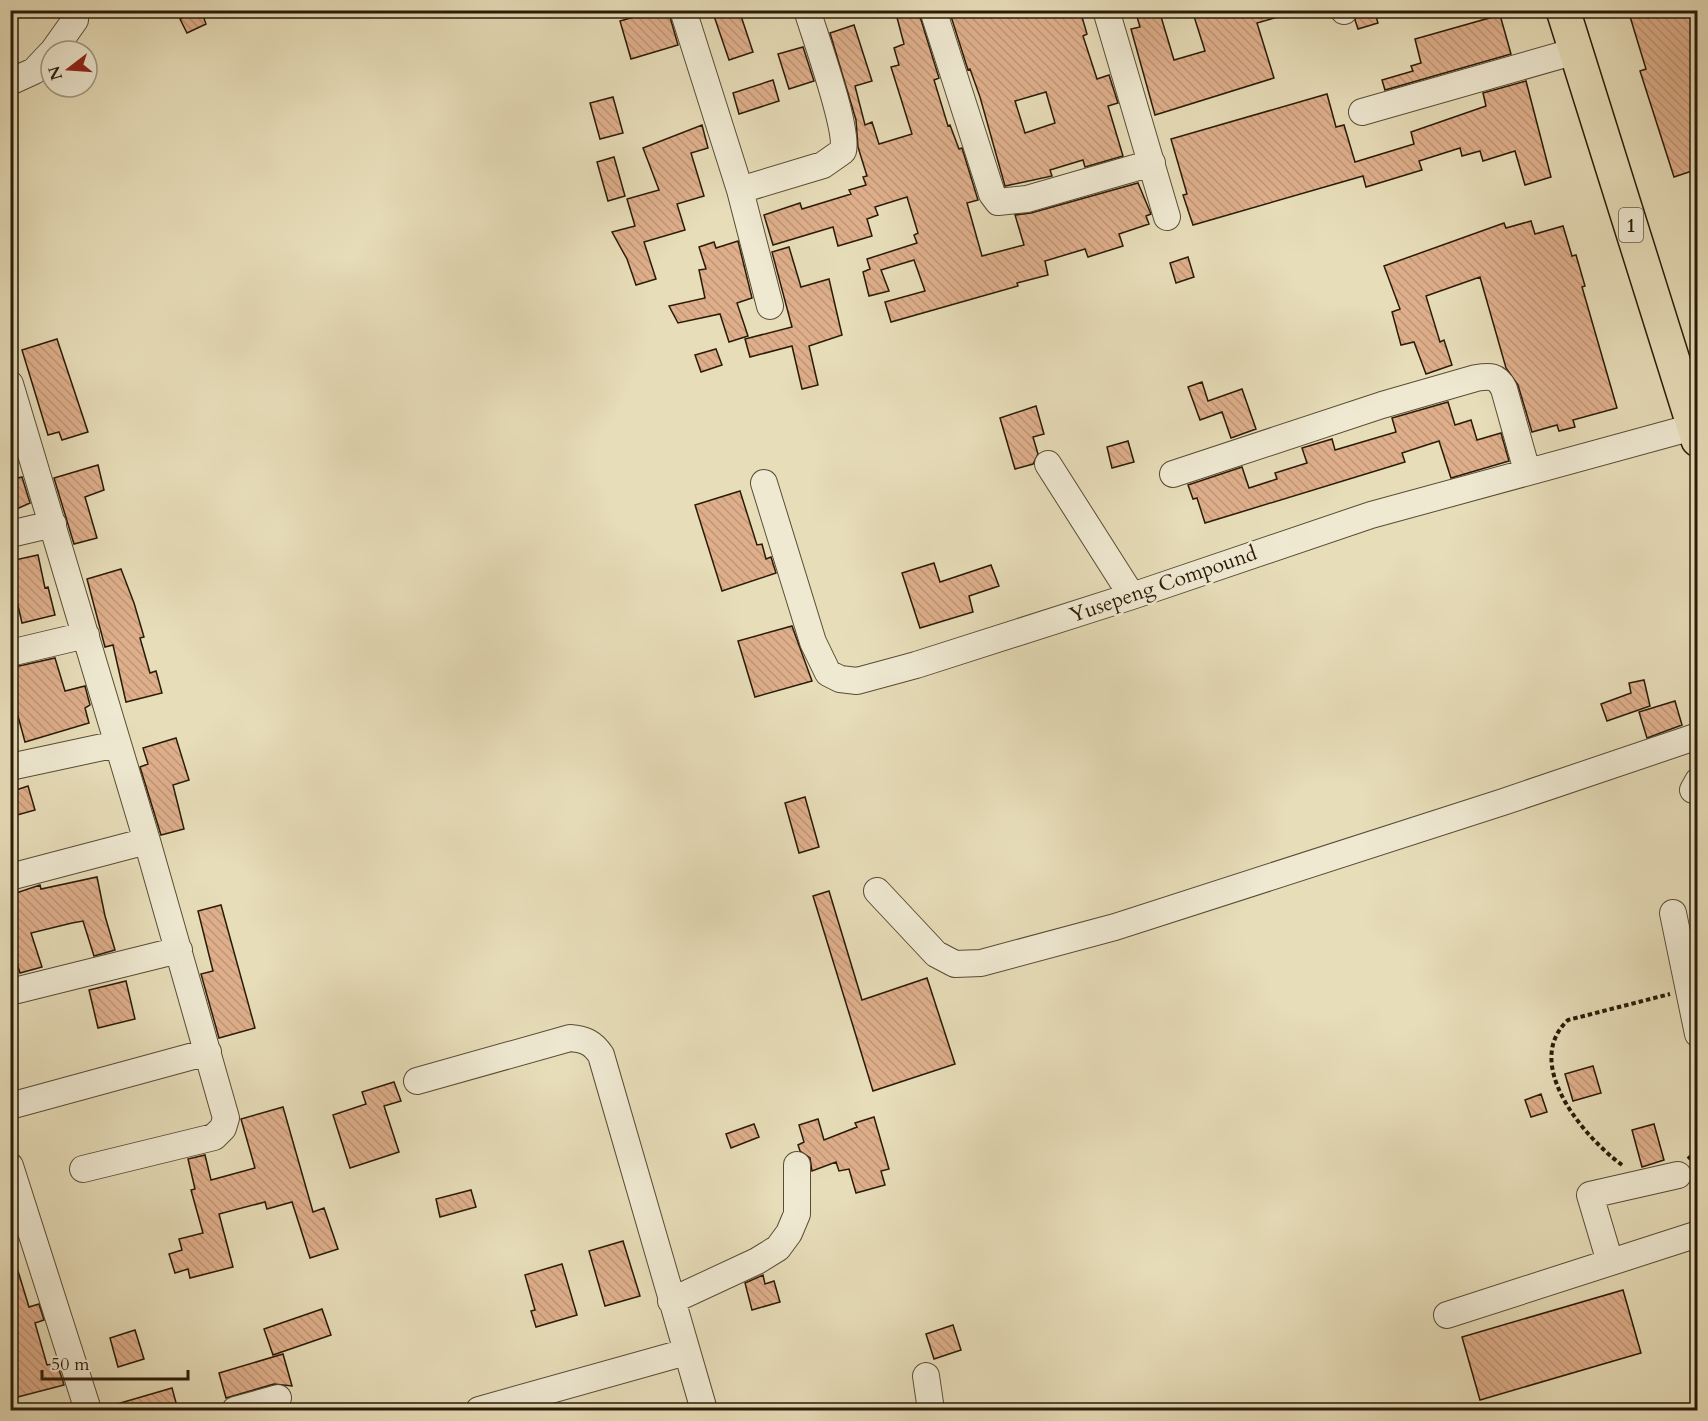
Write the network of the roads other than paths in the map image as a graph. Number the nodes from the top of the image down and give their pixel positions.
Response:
1 (683, 10) edge
2 (807, 10) edge
3 (933, 10) edge
4 (1106, 10) edge
5 (1563, 10) edge
6 (75, 20) dead end
7 (61, 39) edge
8 (1576, 51) junction
9 (39, 66) edge
10 (10, 82) edge
11 (1362, 112) dead end
12 (1152, 163) junction
13 (740, 190) junction
14 (1167, 217) dead end
15 (770, 306) dead end
16 (10, 384) edge
17 (1690, 387) edge
18 (16, 422) edge
19 (1695, 433) edge
20 (1048, 464) dead end
21 (1527, 471) junction
22 (1173, 474) dead end
23 (764, 483) dead end
24 (52, 524) junction
25 (10, 534) edge
26 (1132, 596) junction
27 (86, 635) junction
28 (10, 653) edge
29 (1698, 736) edge
30 (117, 744) junction
31 (10, 767) edge
32 (147, 841) junction
33 (10, 877) edge
34 (877, 891) dead end
35 (1673, 913) dead end
36 (179, 950) junction
37 (1693, 988) edge
38 (10, 992) edge
39 (1698, 1034) edge
40 (207, 1052) junction
41 (417, 1081) dead end
42 (10, 1106) edge
43 (797, 1165) dead end
44 (10, 1166) edge
45 (83, 1169) dead end
46 (1678, 1175) dead end
47 (1698, 1234) edge
48 (1610, 1262) junction
49 (671, 1301) junction
50 (1447, 1315) dead end
51 (686, 1352) junction
52 (926, 1376) dead end
53 (278, 1398) dead end
54 (88, 1410) edge
55 (235, 1410) edge
56 (479, 1410) edge
57 (704, 1410) edge
58 (931, 1410) edge

1 - 13 street
2 - 13 street
3 - 12 street
4 - 12 street
5 - 8 main road, 1
6 - 7 street
8 - 11 street
8 - 17 main road, 1
9 - 10 street
12 - 14 street
13 - 15 street
16 - 18 street
17 - 19 main road, 1
18 - 24 street
19 - 21 street, Yusepeng Compound
20 - 26 street
21 - 22 street
21 - 26 street, Yusepeng Compound
23 - 26 street, Yusepeng Compound
24 - 25 street
24 - 27 street
27 - 28 street
27 - 30 street
29 - 34 street
30 - 31 street
30 - 32 street
32 - 33 street
32 - 36 street
35 - 37 street
36 - 38 street
36 - 40 street
37 - 39 street
40 - 42 street
40 - 45 street
41 - 49 street
43 - 49 street
44 - 54 street
46 - 48 street
47 - 48 street
48 - 50 street
49 - 51 street
51 - 56 street
51 - 57 street
52 - 58 street
53 - 55 street

